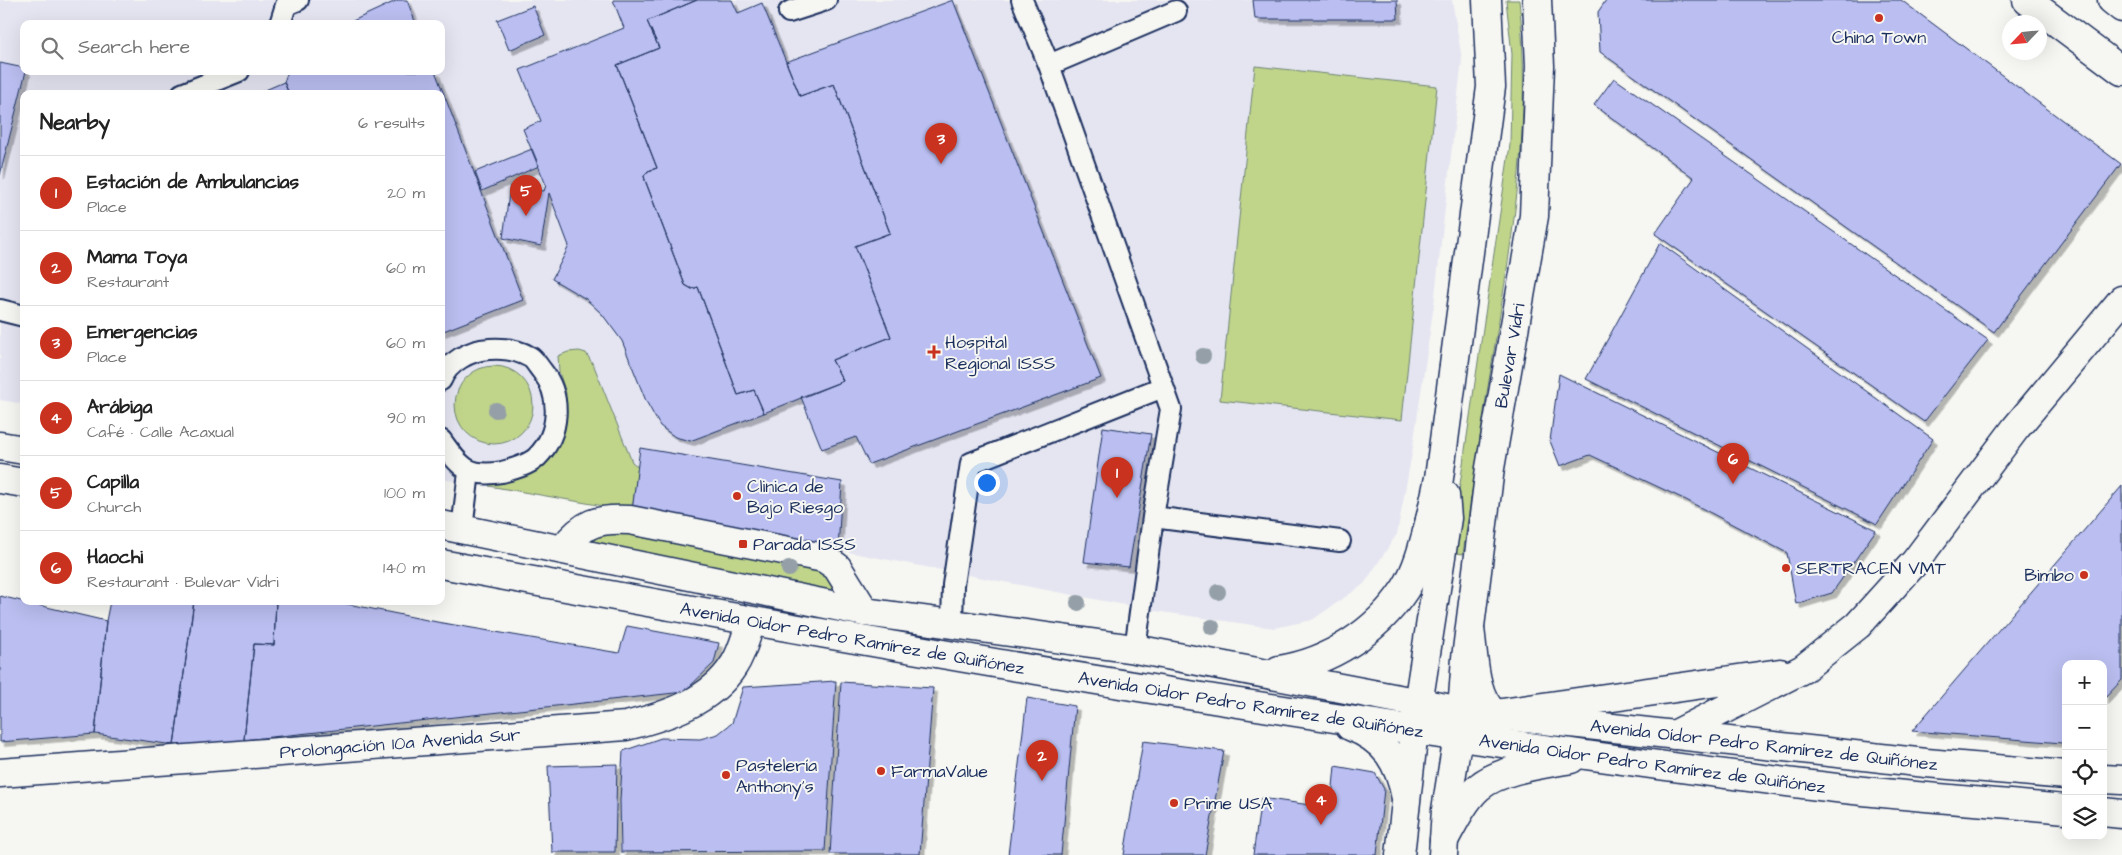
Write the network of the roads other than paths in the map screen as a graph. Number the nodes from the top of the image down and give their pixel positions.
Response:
1 (298, 0) edge
2 (826, 0) edge
3 (1022, 0) edge
4 (1487, 0) edge
5 (1537, 0) edge
6 (2026, 0) edge
7 (2112, 0) edge
8 (2122, 8) edge
9 (1176, 11) dead end
10 (789, 12) dead end
11 (281, 20) edge
12 (1049, 65) junction
13 (2122, 71) edge
14 (229, 75) edge
15 (192, 90) edge
16 (2122, 300) edge
17 (0, 310) edge
18 (20, 314) edge
19 (445, 371) edge
20 (1163, 387) junction
21 (445, 445) edge
22 (0, 446) edge
23 (20, 449) edge
24 (469, 472) junction
25 (1438, 478) junction
26 (0, 479) edge
27 (20, 482) edge
28 (1153, 517) junction
29 (452, 527) edge
30 (1340, 541) dead end
31 (563, 549) junction
32 (445, 565) edge
33 (865, 612) junction
34 (752, 622) junction
35 (952, 624) junction
36 (1470, 629) junction
37 (1136, 649) junction
38 (1804, 669) junction
39 (1266, 672) junction
40 (1418, 702) junction
41 (1495, 714) junction
42 (1320, 715) junction
43 (1460, 723) junction
44 (1414, 730) junction
45 (1674, 735) junction
46 (1590, 755) junction
47 (0, 773) edge
48 (2062, 775) edge
49 (2107, 779) edge
50 (2122, 780) edge
51 (1406, 798) junction
52 (2062, 809) edge
53 (2107, 812) edge
54 (2122, 814) edge
55 (1444, 848) edge
56 (1400, 855) edge

1 - 11 lane
2 - 10 lane
3 - 12 lane
4 - 25 main road
5 - 36 main road, Bulevar Vidri
6 - 13 main road
7 - 8 main road
9 - 12 lane
12 - 20 lane
14 - 15 lane
16 - 38 main road
17 - 18 lane
19 - 24 lane
20 - 28 lane
20 - 35 lane
21 - 24 lane
22 - 23 main road
24 - 29 lane
25 - 39 main road
25 - 40 main road
26 - 27 main road
28 - 30 lane
28 - 37 lane
29 - 31 main road, Avenida Oidor Pedro Ramírez de Quiñónez
31 - 33 main road, Avenida Oidor Pedro Ramírez de Quiñónez
31 - 33 main road
32 - 34 main road, Avenida Oidor Pedro Ramírez de Quiñónez
33 - 35 main road, Avenida Oidor Pedro Ramírez de Quiñónez
34 - 42 main road, Avenida Oidor Pedro Ramírez de Quiñónez
34 - 47 main road, Prolongación 10a Avenida Sur
35 - 37 main road, Avenida Oidor Pedro Ramírez de Quiñónez
36 - 41 main road
36 - 43 main road, Bulevar Vidri
37 - 39 main road, Avenida Oidor Pedro Ramírez de Quiñónez
38 - 41 main road
38 - 45 main road
39 - 40 main road, Avenida Oidor Pedro Ramírez de Quiñónez
40 - 43 main road, Avenida Oidor Pedro Ramírez de Quiñónez
40 - 44 main road
41 - 43 main road, Avenida Oídor Pedro Ramírez de Quiñónez
41 - 45 main road, Avenida Oídor Pedro Ramírez de Quiñónez
42 - 44 main road, Avenida Oidor Pedro Ramírez de Quiñónez
42 - 51 main road
43 - 44 main road, Avenida Oidor Pedro Ramírez de Quiñónez
43 - 46 main road, Avenida Oidor Pedro Ramírez de Quiñónez
43 - 55 main road, Bulevar Vidri
44 - 51 main road
45 - 48 main road, Avenida Oídor Pedro Ramírez de Quiñónez
46 - 52 main road, Avenida Oidor Pedro Ramírez de Quiñónez
46 - 55 main road
49 - 50 main road
51 - 56 main road
53 - 54 main road

